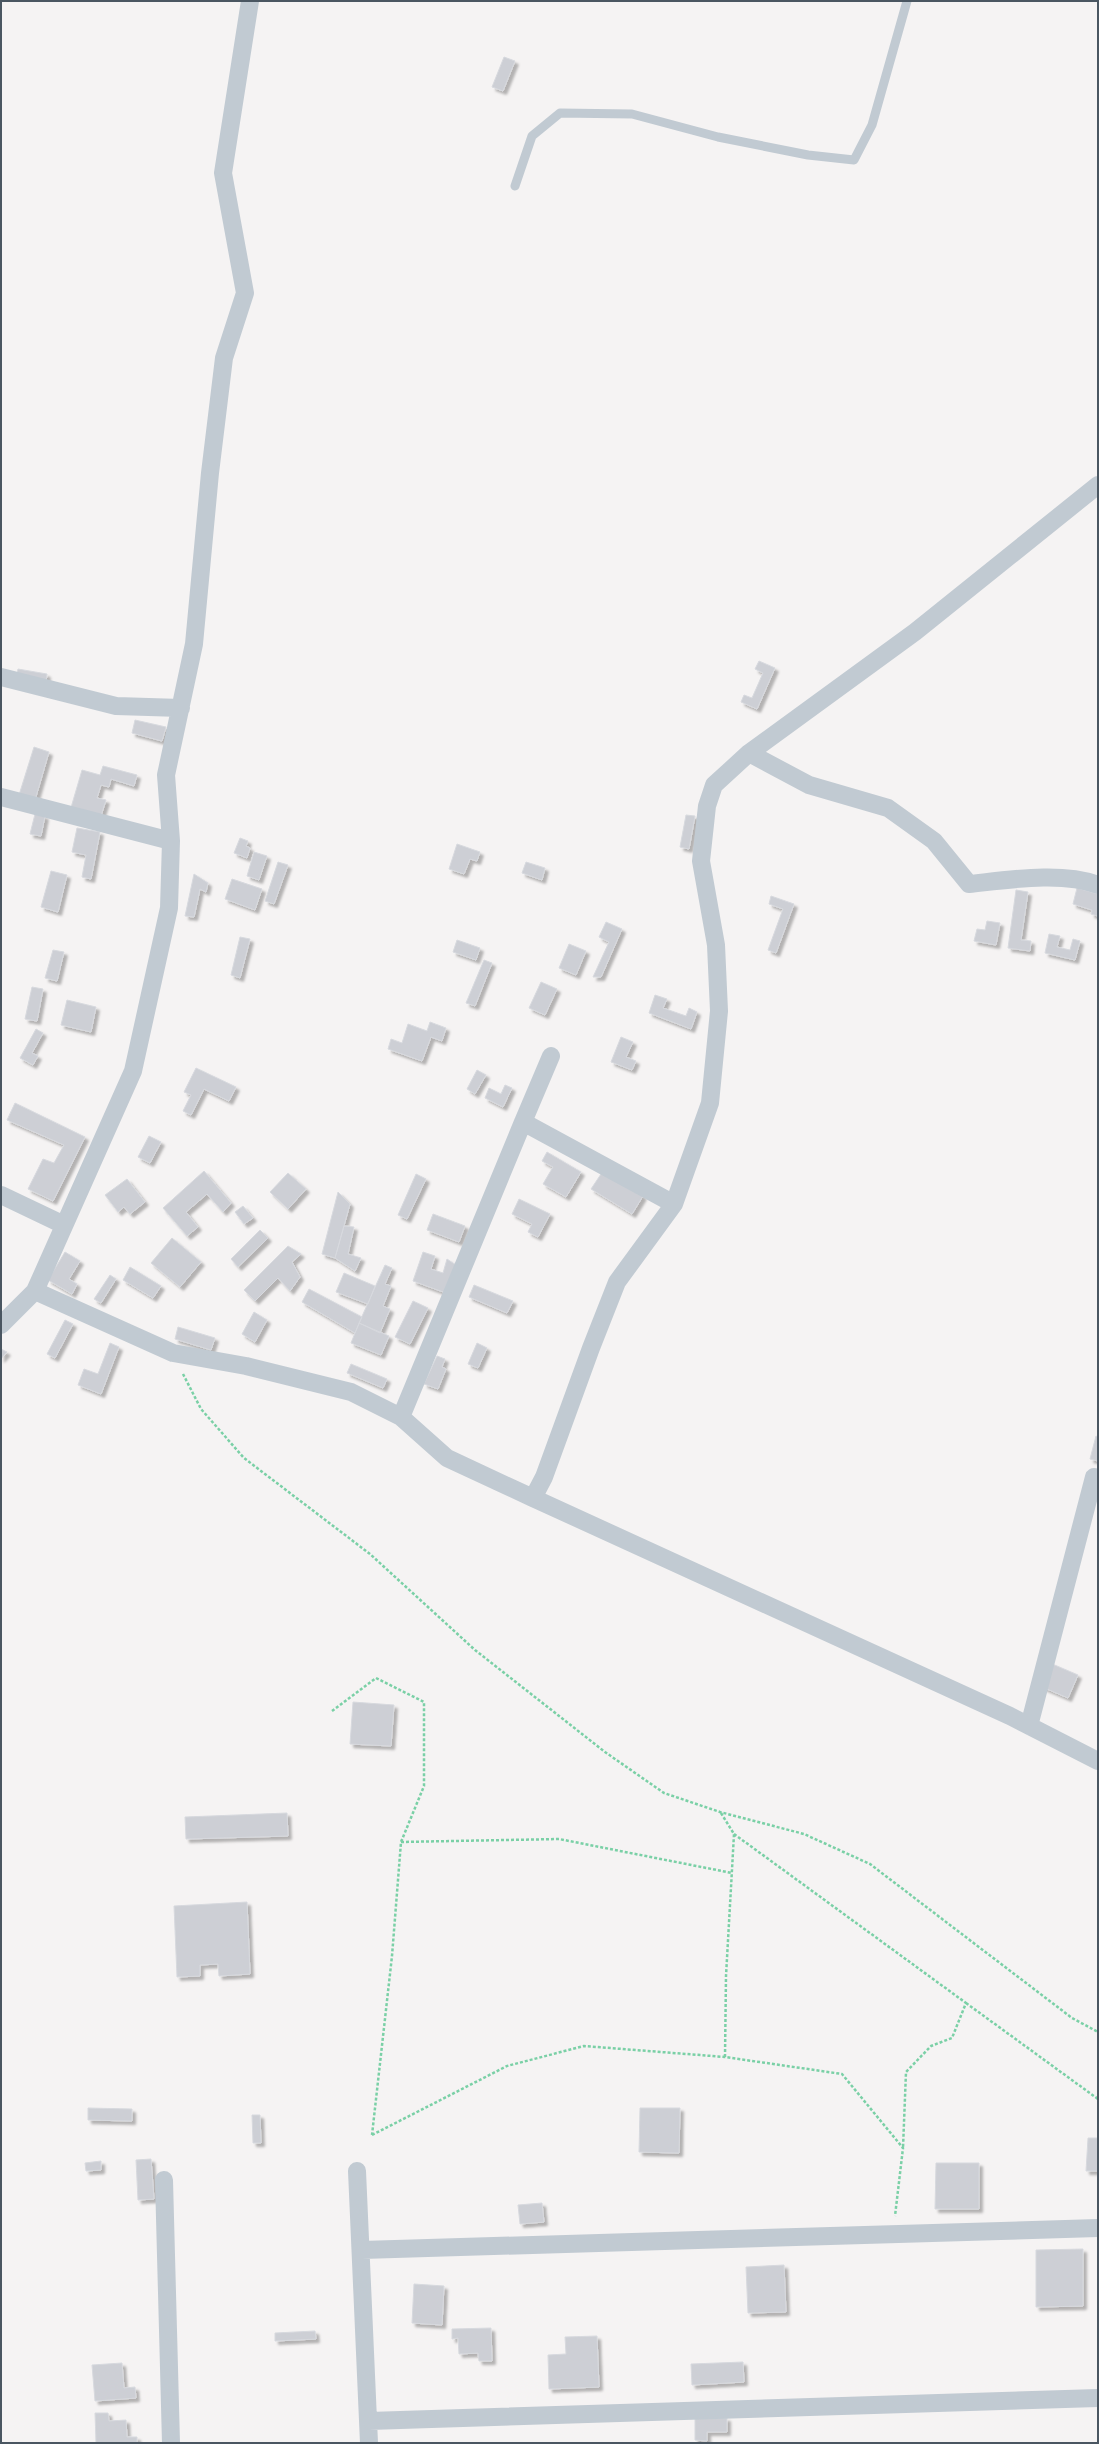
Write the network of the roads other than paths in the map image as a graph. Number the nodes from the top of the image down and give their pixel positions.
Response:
1 (250, 1) edge
2 (907, 1) edge
3 (516, 186) dead end
4 (1098, 485) edge
5 (1, 677) edge
6 (181, 708) junction
7 (749, 752) junction
8 (1, 798) edge
9 (171, 841) junction
10 (1098, 886) edge
11 (551, 1056) dead end
12 (523, 1122) junction
13 (1, 1195) edge
14 (674, 1204) junction
15 (64, 1225) junction
16 (35, 1291) junction
17 (1, 1325) edge
18 (400, 1417) junction
19 (1094, 1477) dead end
20 (533, 1498) junction
21 (1029, 1726) junction
22 (1098, 1761) edge
23 (357, 2171) dead end
24 (164, 2180) dead end
25 (1098, 2228) edge
26 (362, 2250) junction
27 (1098, 2398) edge
28 (369, 2420) junction
29 (171, 2443) edge
30 (369, 2443) edge

1 - 6 street
2 - 3 lane
4 - 7 street
5 - 6 street
6 - 9 street
7 - 10 street
7 - 14 street
8 - 9 street
9 - 15 street
11 - 12 street
12 - 14 street
12 - 18 street
13 - 15 street
14 - 20 street
15 - 16 street
16 - 17 street
16 - 18 street
18 - 20 street
19 - 21 street
20 - 21 street
21 - 22 street
23 - 26 street
24 - 29 street
25 - 26 street
26 - 28 street
27 - 28 street
28 - 30 street

